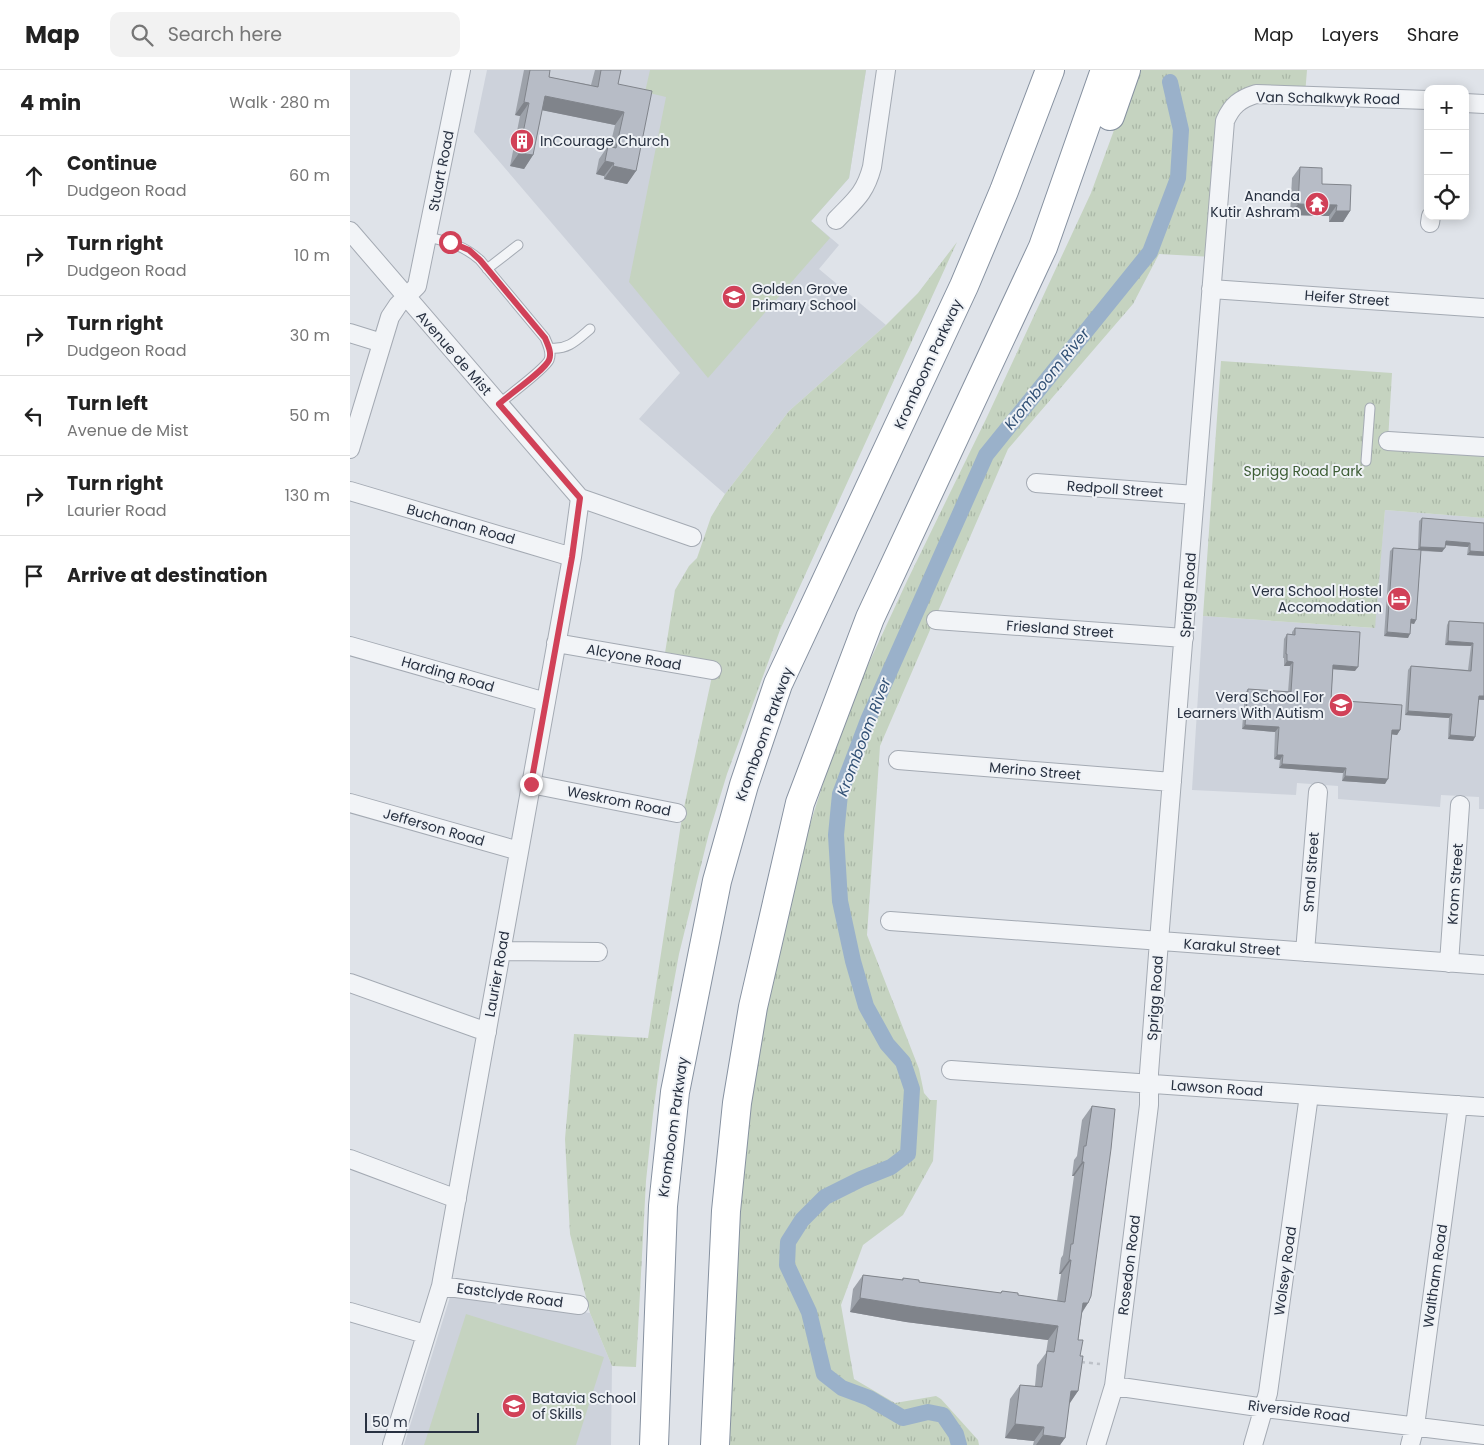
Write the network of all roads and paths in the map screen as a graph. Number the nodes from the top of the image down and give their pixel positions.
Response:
1 (461, 70) edge
2 (886, 70) edge
3 (1050, 70) edge
4 (1106, 70) edge
5 (1126, 70) edge
6 (1424, 100) edge
7 (1469, 103) edge
8 (1484, 104) edge
9 (1231, 108) joint
10 (836, 220) dead end
11 (350, 231) edge
12 (428, 237) junction
13 (518, 245) dead end
14 (1043, 247) junction
15 (487, 269) junction
16 (1211, 289) junction
17 (407, 298) junction
18 (1484, 308) edge
19 (590, 329) dead end
20 (350, 333) edge
21 (382, 343) junction
22 (550, 348) junction
23 (499, 404) junction
24 (1370, 408) dead end
25 (1378, 440) junction
26 (1484, 447) edge
27 (350, 450) edge
28 (1366, 461) dead end
29 (1036, 483) dead end
30 (350, 491) edge
31 (1195, 495) junction
32 (580, 498) junction
33 (692, 537) dead end
34 (572, 557) junction
35 (936, 620) dead end
36 (1184, 638) junction
37 (556, 643) junction
38 (350, 646) edge
39 (712, 670) dead end
40 (546, 702) junction
41 (898, 760) dead end
42 (1172, 782) junction
43 (531, 784) junction
44 (1318, 792) dead end
45 (350, 803) edge
46 (1460, 805) dead end
47 (678, 813) dead end
48 (519, 851) junction
49 (890, 921) dead end
50 (1159, 941) junction
51 (501, 951) junction
52 (598, 952) dead end
53 (1305, 952) junction
54 (1449, 963) junction
55 (1484, 965) edge
56 (350, 983) edge
57 (487, 1032) junction
58 (950, 1070) dead end
59 (1149, 1083) junction
60 (1309, 1095) junction
61 (1458, 1106) junction
62 (1484, 1107) edge
63 (350, 1160) edge
64 (457, 1199) junction
65 (441, 1286) junction
66 (579, 1305) dead end
67 (350, 1312) edge
68 (425, 1334) junction
69 (1080, 1362) edge
70 (1116, 1367) junction
71 (1114, 1386) junction
72 (1265, 1408) junction
73 (1415, 1426) junction
74 (1484, 1435) edge
75 (392, 1445) edge
76 (654, 1445) edge
77 (715, 1445) edge
78 (1096, 1445) edge
79 (1254, 1445) edge
80 (1410, 1445) edge

1 - 12 street, Stuart Road
2 - 10 street
3 - 76 highway, Kromboom Parkway
4 - 14 highway
5 - 14 highway
6 - 9 street, Van Schalkwyk Road
7 - 8 street
9 - 16 street, Sprigg Road
11 - 17 street, Avenue de Mist
12 - 15 lane
12 - 17 street, Stuart Road
13 - 15 lane
14 - 77 highway
15 - 22 lane
16 - 18 street, Heifer Street
16 - 31 street, Sprigg Road
17 - 21 street, Stuart Road
17 - 23 street, Avenue de Mist
19 - 22 lane
20 - 21 street
21 - 27 street, Stuart Road
22 - 23 lane
23 - 32 street, Avenue de Mist
24 - 25 lane
25 - 26 street
25 - 28 lane
29 - 31 street, Redpoll Street
30 - 34 street, Buchanan Road
31 - 36 street, Sprigg Road
32 - 33 street
32 - 34 street, Laurier Road
34 - 37 street, Laurier Road
35 - 36 street, Friesland Street
36 - 42 street, Sprigg Road
37 - 39 street, Alcyone Road
37 - 40 street, Laurier Road
38 - 40 street, Harding Road
40 - 43 street, Laurier Road
41 - 42 street, Merino Street
42 - 50 street, Sprigg Road
43 - 47 street, Weskrom Road
43 - 48 street, Laurier Road
44 - 53 street, Smal Street
45 - 48 street, Jefferson Road
46 - 54 street, Krom Street
48 - 51 street, Laurier Road
49 - 50 street, Karakul Street
50 - 53 street, Karakul Street
50 - 59 street, Sprigg Road
51 - 52 street
51 - 57 street, Laurier Road
53 - 54 street, Karakul Street
54 - 55 street, Karakul Street
56 - 57 street
57 - 64 street, Laurier Road
58 - 59 street, Lawson Road
59 - 60 street, Lawson Road
59 - 70 street, Rosedon Road
60 - 61 street, Lawson Road
60 - 72 street, Wolsey Road
61 - 62 street, Lawson Road
61 - 73 street, Waltham Road
63 - 64 street
64 - 65 street, Laurier Road
65 - 66 street, Eastclyde Road
65 - 68 street, Laurier Road
67 - 68 street
68 - 75 street, Laurier Road
69 - 70 path
70 - 71 street, Rosedon Road
71 - 72 street, Riverside Road
71 - 78 street, Rosedon Road
72 - 73 street, Riverside Road
72 - 79 street, Wolsey Road
73 - 74 street, Riverside Road
73 - 80 street, Waltham Road

